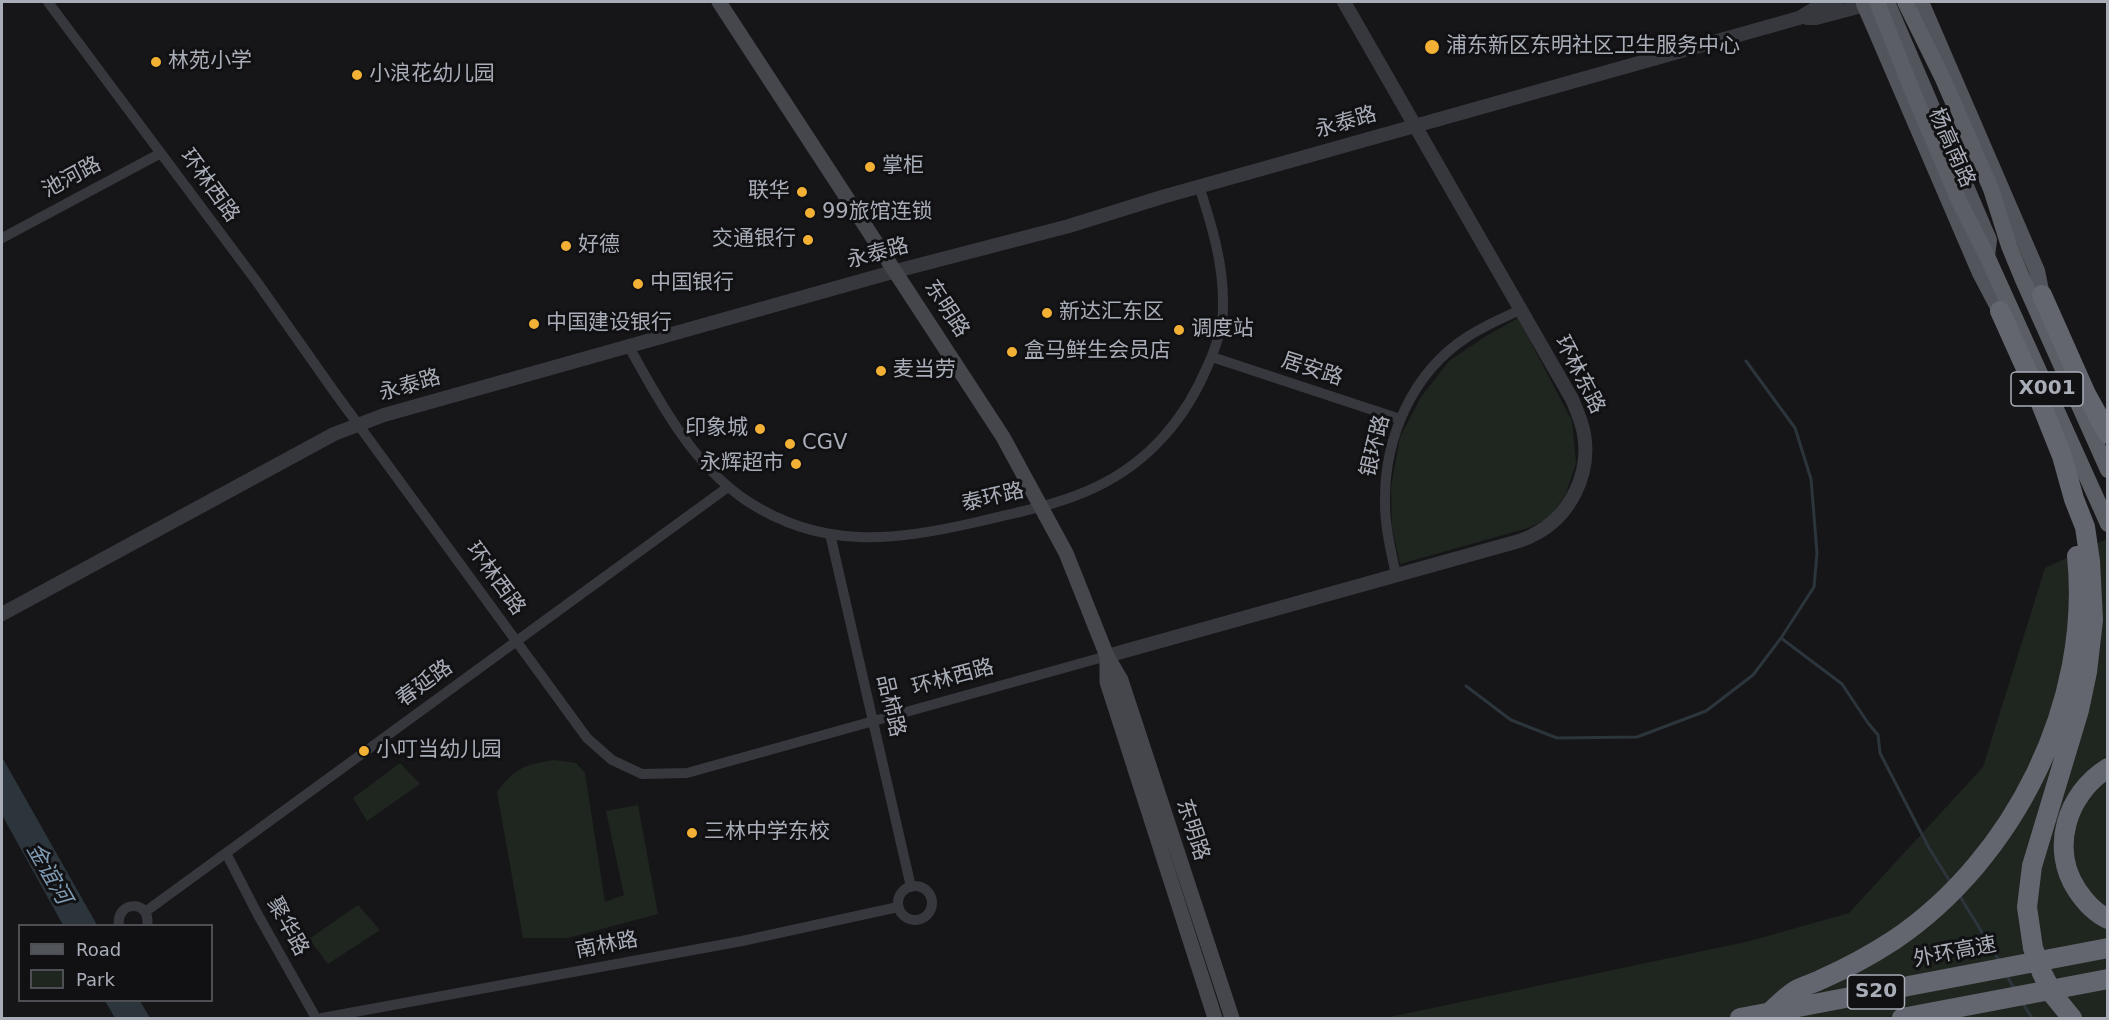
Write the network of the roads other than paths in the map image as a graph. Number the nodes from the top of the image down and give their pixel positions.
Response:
1 (48, 2) edge
2 (719, 2) edge
3 (1344, 2) edge
4 (1836, 2) edge
5 (1869, 2) edge
6 (1887, 2) edge
7 (1896, 2) edge
8 (1905, 2) edge
9 (1923, 7) edge
10 (1799, 18) junction
11 (1415, 126) junction
12 (161, 153) junction
13 (1199, 186) junction
14 (1991, 189) junction
15 (1956, 204) junction
16 (2, 238) edge
17 (2009, 246) junction
18 (1987, 256) junction
19 (896, 271) junction
20 (2042, 295) junction
21 (1520, 310) junction
22 (2000, 311) joint
23 (628, 345) junction
24 (1212, 357) junction
25 (1400, 419) junction
26 (357, 424) junction
27 (2108, 435) edge
28 (2108, 470) edge
29 (728, 487) junction
30 (2073, 499) junction
31 (1042, 507) junction
32 (2107, 523) edge
33 (830, 534) junction
34 (1396, 575) junction
35 (2, 614) edge
36 (516, 641) junction
37 (1107, 656) junction
38 (874, 720) junction
39 (2108, 768) edge
40 (226, 853) junction
41 (911, 887) junction
42 (898, 907) junction
43 (145, 912) junction
44 (2108, 918) edge
45 (119, 924) edge
46 (147, 924) edge
47 (1197, 938) junction
48 (2101, 949) edge
49 (2104, 980) edge
50 (1769, 1013) junction
51 (316, 1018) edge
52 (322, 1018) edge
53 (1215, 1018) edge
54 (1232, 1018) edge
55 (1740, 1018) edge
56 (1902, 1018) edge
57 (2072, 1018) edge

1 - 12 street, 环林西路
2 - 19 main road, 东明路
3 - 11 street, 环林东路
4 - 10 street, 永泰路
5 - 10 street, 永泰路
5 - 15 highway, 杨高南路 / X001
5 - 15 main road, 杨高南路 / X001
6 - 18 main road, 杨高南路 / X001
7 - 17 main road, 杨高南路 / X001
8 - 14 highway, 杨高南路 / X001
9 - 20 main road, 杨高南路
10 - 11 street, 永泰路
11 - 13 street, 永泰路
11 - 21 street, 环林东路
12 - 16 street, 池河路
12 - 26 street, 环林西路
13 - 19 street, 永泰路
13 - 24 street, 泰环路
14 - 17 highway, 杨高南路 / X001
14 - 20 highway
15 - 18 highway, 杨高南路 / X001
15 - 22 highway
17 - 28 highway, 杨高南路 / X001
18 - 32 highway, 杨高南路 / X001
19 - 23 street, 永泰路
19 - 31 main road, 东明路
20 - 27 highway
21 - 25 street, 银环路
21 - 34 street, 环林东路
22 - 30 highway
23 - 26 street, 永泰路
23 - 29 street, 泰环路
24 - 25 street, 居安路
24 - 31 street, 泰环路
25 - 34 street, 银环路
26 - 35 street, 永泰路
26 - 36 street, 环林西路
29 - 33 street, 泰环路
29 - 36 street, 春延路
30 - 50 highway
30 - 57 highway
31 - 33 street, 泰环路
31 - 37 main road, 东明路
33 - 38 street, 品柿路
34 - 37 street, 环林东路
36 - 38 street, 环林西路
36 - 40 street, 春延路
37 - 38 street, 环林西路
37 - 47 main road, 东明路
38 - 41 street, 品柿路
39 - 44 highway
40 - 43 street, 春延路
40 - 51 street, 聚华路
41 - 42 street
41 - 42 street
42 - 52 street, 南林路
43 - 45 street
43 - 46 street
47 - 53 main road, 东明路
47 - 54 main road, 东明路
48 - 50 highway, 外环高速 / S20
49 - 56 highway, S20
50 - 55 highway, 外环高速 / S20

